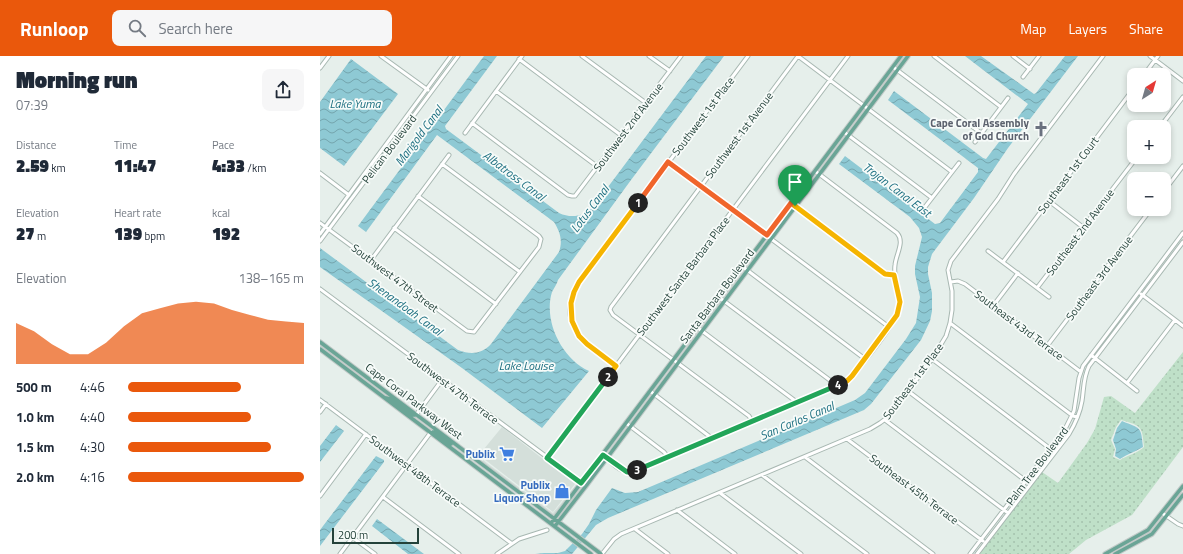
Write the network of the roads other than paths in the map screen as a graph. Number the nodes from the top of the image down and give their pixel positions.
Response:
1 (329, 56) edge
2 (381, 56) edge
3 (458, 56) edge
4 (582, 56) edge
5 (649, 56) edge
6 (681, 56) edge
7 (748, 56) edge
8 (798, 56) edge
9 (848, 56) edge
10 (901, 56) edge
11 (908, 56) edge
12 (934, 56) edge
13 (1013, 56) edge
14 (1039, 56) edge
15 (1103, 56) edge
16 (1150, 56) edge
17 (1158, 56) edge
18 (450, 57) edge
19 (520, 58) edge
20 (1156, 60) junction
21 (454, 61) junction
22 (893, 67) junction
23 (320, 68) edge
24 (1030, 68) junction
25 (1150, 68) edge
26 (897, 70) junction
27 (670, 71) junction
28 (1023, 77) dead end
29 (830, 80) junction
30 (1183, 81) edge
31 (426, 90) junction
32 (496, 91) junction
33 (431, 92) junction
34 (1183, 96) edge
35 (1127, 97) edge
36 (1008, 98) dead end
37 (646, 103) junction
38 (864, 105) junction
39 (1001, 107) junction
40 (868, 108) junction
41 (1165, 120) edge
42 (472, 123) junction
43 (844, 132) junction
44 (465, 133) dead end
45 (981, 133) junction
46 (848, 135) junction
47 (622, 136) junction
48 (975, 142) dead end
49 (449, 155) dead end
50 (668, 162) junction
51 (958, 163) dead end
52 (442, 164) junction
53 (1132, 164) edge
54 (1183, 166) edge
55 (598, 167) junction
56 (815, 171) junction
57 (952, 172) junction
58 (320, 173) edge
59 (819, 174) junction
60 (1171, 182) edge
61 (700, 186) junction
62 (349, 194) junction
63 (418, 196) junction
64 (353, 198) junction
65 (932, 198) junction
66 (1049, 201) junction
67 (791, 203) junction
68 (795, 206) junction
69 (925, 208) dead end
70 (733, 210) junction
71 (1145, 216) edge
72 (320, 223) edge
73 (326, 227) junction
74 (394, 228) junction
75 (1084, 228) junction
76 (329, 229) junction
77 (1183, 233) edge
78 (320, 234) edge
79 (767, 235) junction
80 (771, 238) junction
81 (320, 241) edge
82 (1183, 242) edge
83 (988, 251) dead end
84 (371, 260) junction
85 (1003, 262) junction
86 (743, 267) junction
87 (747, 270) junction
88 (520, 272) junction
89 (1018, 274) junction
90 (894, 275) junction
91 (951, 282) junction
92 (1038, 288) junction
93 (320, 289) edge
94 (1138, 292) junction
95 (1143, 296) junction
96 (1049, 297) dead end
97 (720, 298) junction
98 (724, 301) junction
99 (496, 304) junction
100 (994, 306) junction
101 (1175, 320) junction
102 (950, 323) junction
103 (1183, 326) edge
104 (889, 327) junction
105 (698, 328) junction
106 (702, 331) junction
107 (640, 334) junction
108 (320, 342) edge
109 (1047, 346) junction
110 (320, 349) edge
111 (1091, 355) junction
112 (865, 359) junction
113 (932, 359) junction
114 (1095, 359) junction
115 (674, 360) junction
116 (678, 363) junction
117 (616, 366) junction
118 (1081, 371) junction
119 (1085, 376) junction
120 (442, 380) junction
121 (1127, 383) junction
122 (835, 386) junction
123 (650, 391) junction
124 (908, 391) junction
125 (1137, 391) dead end
126 (654, 395) junction
127 (384, 398) junction
128 (320, 400) edge
129 (795, 403) junction
130 (326, 404) junction
131 (320, 412) edge
132 (416, 415) junction
133 (1072, 416) junction
134 (1078, 417) junction
135 (885, 420) junction
136 (752, 421) junction
137 (626, 423) junction
138 (631, 427) junction
139 (431, 432) junction
140 (366, 434) junction
141 (711, 439) junction
142 (847, 439) junction
143 (462, 449) junction
144 (1050, 449) junction
145 (1055, 452) junction
146 (603, 455) junction
147 (668, 457) junction
148 (805, 457) junction
149 (547, 458) junction
150 (607, 458) junction
151 (473, 464) junction
152 (406, 465) junction
153 (762, 475) junction
154 (1026, 480) junction
155 (505, 482) junction
156 (581, 483) junction
157 (1030, 484) junction
158 (586, 486) junction
159 (1183, 486) edge
160 (720, 492) junction
161 (1183, 495) edge
162 (320, 496) edge
163 (383, 497) junction
164 (677, 510) junction
165 (1004, 510) junction
166 (1162, 513) junction
167 (1008, 514) junction
168 (563, 516) junction
169 (1167, 516) junction
170 (554, 519) junction
171 (558, 522) junction
172 (551, 523) junction
173 (555, 526) junction
174 (1183, 526) edge
175 (635, 528) junction
176 (547, 530) dead end
177 (578, 535) junction
178 (352, 537) junction
179 (981, 540) junction
180 (511, 543) junction
181 (985, 543) junction
182 (340, 554) edge
183 (375, 554) edge
184 (459, 554) edge
185 (497, 554) edge
186 (591, 554) edge
187 (602, 554) edge
188 (668, 554) edge
189 (735, 554) edge
190 (801, 554) edge
191 (867, 554) edge
192 (933, 554) edge
193 (970, 554) edge
194 (977, 554) edge
195 (1105, 554) edge
196 (1115, 554) edge

1 - 23 street
2 - 31 street
3 - 21 street, Pelican Boulevard
4 - 37 street
5 - 27 street
6 - 27 street, Southwest 2nd Avenue
7 - 50 street, Southwest 1st Place
8 - 29 street
8 - 61 street, Southwest 1st Avenue
9 - 29 street, Southwest Santa Barbara Place
10 - 22 main road, Santa Barbara Boulevard
11 - 26 main road, Santa Barbara Boulevard
12 - 39 street
13 - 24 street
14 - 24 street
15 - 91 street, Southeast 1st Place
16 - 20 street
17 - 20 street
18 - 21 street
18 - 31 street, Pelican Boulevard
19 - 32 street
19 - 47 street
20 - 25 street
20 - 30 street
21 - 33 street, Pelican Boulevard
22 - 26 street
22 - 38 main road, Santa Barbara Boulevard
24 - 28 street
26 - 40 main road, Santa Barbara Boulevard
26 - 45 street
27 - 37 street, Southwest 2nd Avenue
29 - 38 street
29 - 70 street, Southwest Santa Barbara Place
31 - 33 street
31 - 62 street, Pelican Boulevard
32 - 42 street
32 - 55 street
33 - 64 street, Pelican Boulevard
34 - 41 street
35 - 66 street, Southeast 1st Court
36 - 39 street
37 - 47 street, Southwest 2nd Avenue
38 - 40 street
38 - 43 main road, Santa Barbara Boulevard
39 - 45 street
40 - 46 main road, Santa Barbara Boulevard
40 - 57 street
42 - 44 street
42 - 55 street, Southwest 2nd Avenue
43 - 46 street
43 - 56 main road, Santa Barbara Boulevard
45 - 48 street
46 - 59 main road, Santa Barbara Boulevard
46 - 65 street
47 - 55 street, Southwest 2nd Avenue
49 - 52 street
50 - 61 street
50 - 117 street, Southwest 1st Place
51 - 57 street
52 - 63 street
52 - 88 street
53 - 75 street, Southeast 2nd Avenue
54 - 60 street
56 - 59 street
56 - 67 main road, Santa Barbara Boulevard
57 - 65 street
58 - 62 street
59 - 68 main road, Santa Barbara Boulevard
59 - 90 street
61 - 70 street
61 - 107 street, Southwest 1st Avenue
62 - 64 street
62 - 73 street, Pelican Boulevard
63 - 74 street
63 - 88 street
64 - 76 street, Pelican Boulevard
65 - 69 street
66 - 75 street
66 - 85 street, Southeast 1st Court
67 - 68 street
67 - 79 main road, Santa Barbara Boulevard
68 - 80 main road, Santa Barbara Boulevard
68 - 90 street
70 - 79 street
70 - 107 street, Southwest Santa Barbara Place
71 - 109 street, Southeast 3rd Avenue
72 - 73 street, Southwest 47th Street
73 - 76 street, Southwest 47th Street
73 - 78 street, Pelican Boulevard
74 - 84 street
74 - 99 street
75 - 92 street, Southeast 2nd Avenue
76 - 81 street, Pelican Boulevard
76 - 84 street, Southwest 47th Street
77 - 94 street, Palm Tree Boulevard
79 - 80 street
79 - 86 main road, Santa Barbara Boulevard
80 - 87 main road, Santa Barbara Boulevard
80 - 104 street
82 - 95 street, Palm Tree Boulevard
83 - 85 street
84 - 99 street, Southwest 47th Street
85 - 89 street
86 - 87 street
86 - 97 main road, Santa Barbara Boulevard
87 - 98 main road, Santa Barbara Boulevard
87 - 112 street
88 - 99 street
89 - 92 street
89 - 100 street
90 - 104 street
91 - 100 street, Southeast 43rd Terrace
91 - 102 street, Southeast 1st Place
92 - 96 street
93 - 120 street, Southwest 47th Terrace
94 - 95 street
94 - 111 street, Palm Tree Boulevard
95 - 101 street
95 - 114 street, Palm Tree Boulevard
97 - 98 street
97 - 105 main road, Santa Barbara Boulevard
98 - 106 main road, Santa Barbara Boulevard
98 - 122 street
100 - 109 street, Southeast 43rd Terrace
101 - 103 street
101 - 121 street
102 - 113 street, Southeast 1st Place
102 - 133 street
104 - 112 street
105 - 106 street
105 - 115 main road, Santa Barbara Boulevard
106 - 116 main road, Santa Barbara Boulevard
106 - 129 street
107 - 115 street
107 - 117 street, Southwest Santa Barbara Place
108 - 132 main road, Cape Coral Parkway West
109 - 118 street, Southeast 43rd Terrace
110 - 127 main road, Cape Coral Parkway West
111 - 114 street
111 - 118 street, Palm Tree Boulevard
112 - 122 street
113 - 124 street, Southeast 1st Place
113 - 144 street
114 - 119 street, Palm Tree Boulevard
114 - 121 street
115 - 116 street
115 - 123 main road, Santa Barbara Boulevard
116 - 126 main road, Santa Barbara Boulevard
116 - 136 street
117 - 149 street, Southwest Santa Barbara Place
118 - 119 street, Southeast 43rd Terrace
118 - 133 street, Palm Tree Boulevard
119 - 134 street, Palm Tree Boulevard
120 - 132 street
120 - 149 street, Southwest 47th Terrace
121 - 125 street
122 - 129 street
123 - 126 street
123 - 137 main road, Santa Barbara Boulevard
124 - 135 street, Southeast 1st Place
124 - 154 street
126 - 138 main road, Santa Barbara Boulevard
126 - 141 street
127 - 132 main road
127 - 139 main road, Cape Coral Parkway West
128 - 130 street, Southwest 48th Terrace
129 - 136 street
130 - 131 street
130 - 140 street, Southwest 48th Terrace
132 - 143 main road, Cape Coral Parkway West
133 - 134 street
133 - 144 street, Palm Tree Boulevard
134 - 145 street, Palm Tree Boulevard
135 - 142 street, Southeast 1st Place
135 - 165 street
136 - 141 street
137 - 138 street
137 - 146 main road, Santa Barbara Boulevard
138 - 147 street
138 - 150 main road, Santa Barbara Boulevard
139 - 143 main road
139 - 151 main road, Cape Coral Parkway West
139 - 152 street
140 - 152 street, Southwest 48th Terrace
140 - 162 street
141 - 147 street
142 - 148 street, Southeast 1st Place
142 - 179 street, Southeast 45th Terrace
143 - 155 main road, Cape Coral Parkway West
144 - 145 street
144 - 154 street, Palm Tree Boulevard
145 - 157 street, Palm Tree Boulevard
146 - 150 street
146 - 156 main road, Santa Barbara Boulevard
147 - 150 street
148 - 153 street, Southeast 1st Place
148 - 192 street
149 - 156 street, Southwest 47th Terrace
150 - 158 main road, Santa Barbara Boulevard
151 - 155 main road
151 - 172 main road, Cape Coral Parkway West
152 - 163 street
152 - 180 street, Southwest 48th Terrace
153 - 160 street, Southeast 1st Place
153 - 191 street
154 - 157 street
154 - 165 street, Palm Tree Boulevard
155 - 170 main road, Cape Coral Parkway West
156 - 158 street, Southwest 47th Terrace
156 - 170 main road, Santa Barbara Boulevard
157 - 167 street, Palm Tree Boulevard
158 - 168 main road, Santa Barbara Boulevard
159 - 166 main road
160 - 164 street, Southeast 1st Place
160 - 190 street
161 - 169 main road
163 - 178 street
163 - 184 street
164 - 175 street, Southeast 1st Place
164 - 189 street
165 - 167 street
165 - 179 street, Palm Tree Boulevard
166 - 169 street
166 - 195 main road
167 - 181 street, Palm Tree Boulevard
168 - 171 main road, Santa Barbara Boulevard
168 - 177 main road
169 - 174 street
169 - 196 main road
170 - 171 main road, Cape Coral Parkway West
170 - 172 main road, Santa Barbara Boulevard
171 - 173 main road, Santa Barbara Boulevard
171 - 177 main road, Cape Coral Parkway West
172 - 173 main road, Cape Coral Parkway West
173 - 186 main road, Cape Coral Parkway West
175 - 187 street, Southeast 1st Place
175 - 188 street
176 - 180 street
177 - 187 main road
178 - 182 street
178 - 183 street
179 - 181 street, Southeast 45th Terrace
179 - 193 street, Palm Tree Boulevard
180 - 185 street
181 - 194 street, Palm Tree Boulevard

